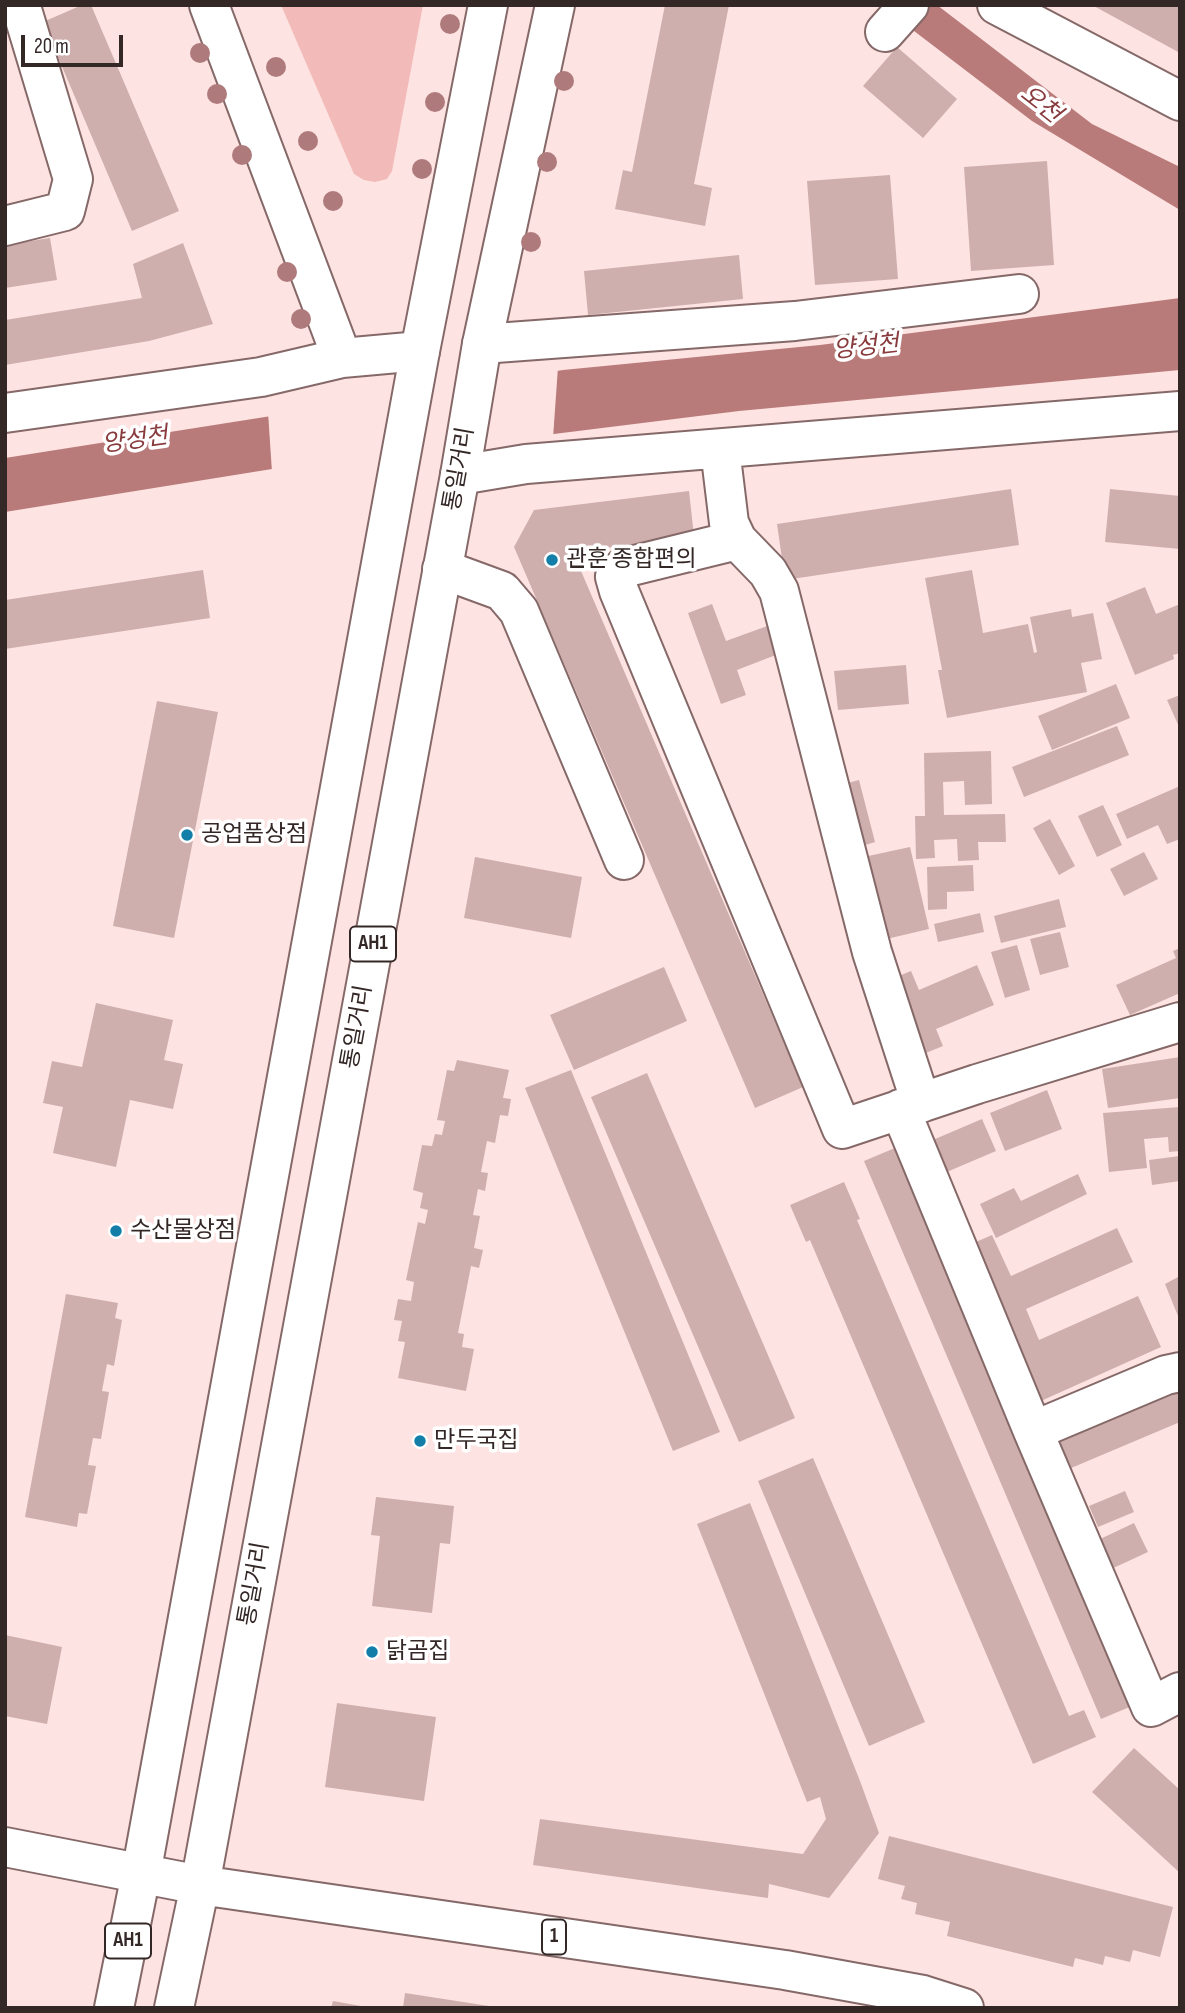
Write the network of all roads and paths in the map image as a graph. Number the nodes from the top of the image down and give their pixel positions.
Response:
1 (15, 5) edge
2 (209, 5) edge
3 (488, 5) edge
4 (555, 5) edge
5 (998, 5) edge
6 (1180, 101) edge
7 (5, 226) edge
8 (1019, 294) dead end
9 (482, 344) junction
10 (420, 351) junction
11 (342, 358) junction
12 (1180, 411) edge
13 (5, 413) edge
14 (719, 449) junction
15 (460, 475) junction
16 (737, 540) junction
17 (442, 569) junction
18 (624, 860) dead end
19 (1180, 1021) edge
20 (910, 1106) junction
21 (1180, 1373) edge
22 (1033, 1431) junction
23 (1180, 1692) edge
24 (5, 1847) edge
25 (141, 1874) junction
26 (200, 1885) junction
27 (114, 2008) edge
28 (174, 2008) edge
29 (964, 2008) edge

1 - 7 main road
2 - 11 main road
3 - 10 main road, AH1
4 - 9 main road, 통일거리 / AH1
5 - 6 main road
8 - 9 main road
9 - 15 main road, 통일거리 / AH1
10 - 11 main road
10 - 25 main road, AH1
11 - 13 main road
12 - 14 main road
14 - 15 main road
14 - 16 main road
15 - 17 main road, 통일거리 / AH1
16 - 20 main road
16 - 20 main road
17 - 18 main road
17 - 26 main road, 통일거리 / AH1
19 - 20 main road
20 - 22 main road
21 - 22 main road
22 - 23 main road
24 - 25 main road, 1
25 - 26 main road, 1
25 - 27 main road, AH1
26 - 28 main road, 통일거리 / AH1
26 - 29 main road, 1

